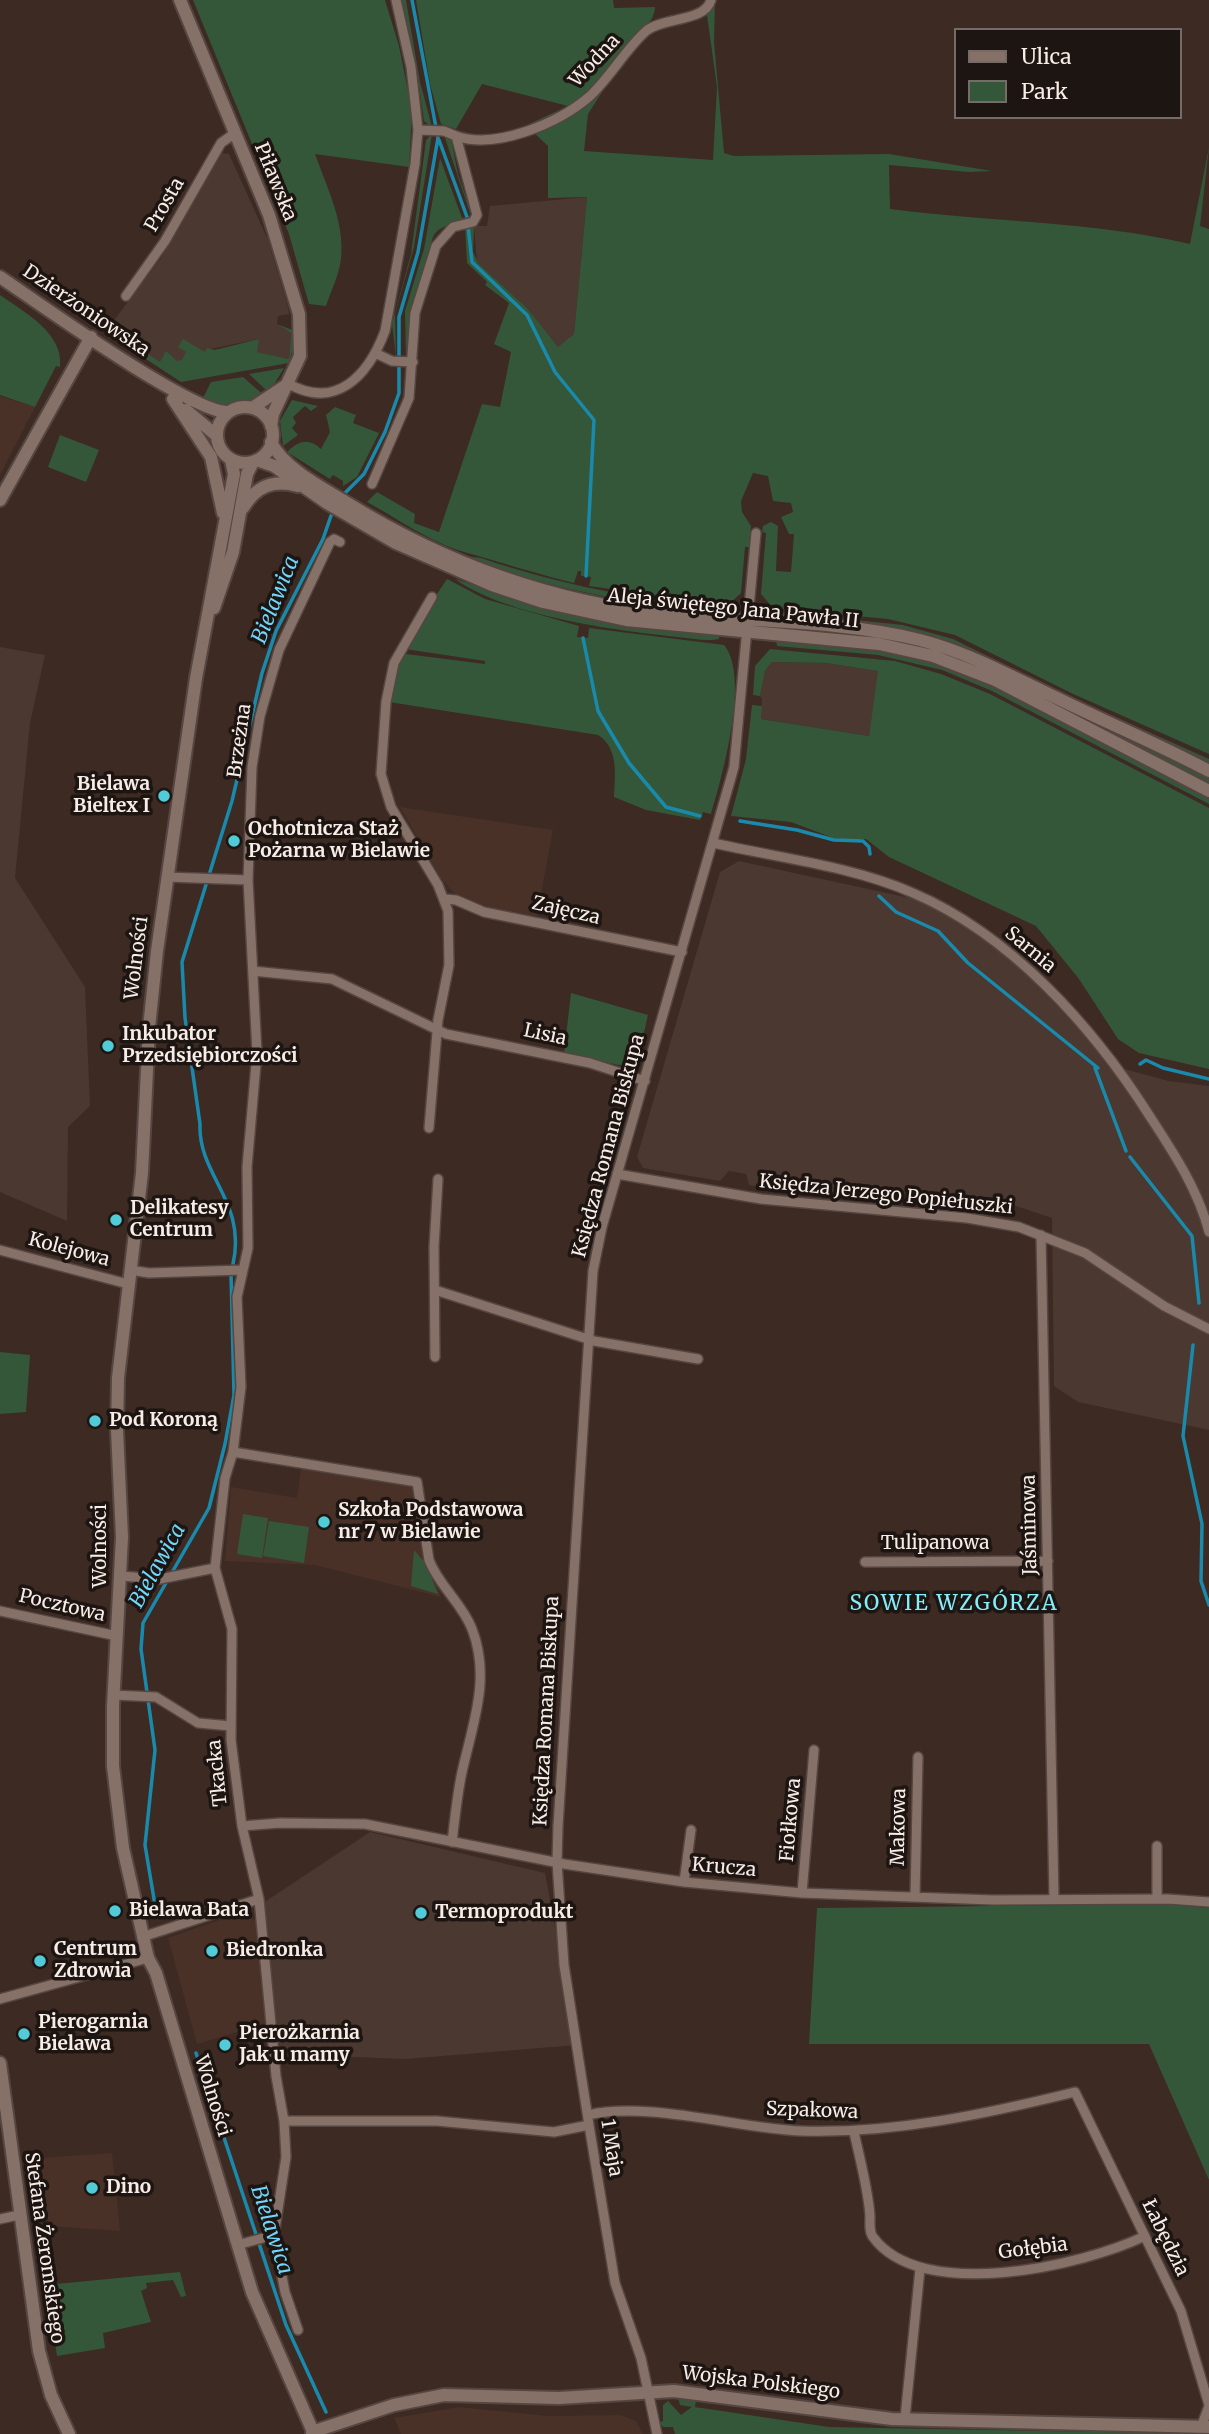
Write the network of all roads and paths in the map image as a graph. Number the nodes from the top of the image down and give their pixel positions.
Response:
1 (180, 0) edge
2 (396, 0) edge
3 (711, 0) edge
4 (418, 130) junction
5 (235, 133) junction
6 (456, 136) junction
7 (0, 277) edge
8 (126, 296) dead end
9 (91, 337) junction
10 (375, 353) junction
11 (405, 362) junction
12 (150, 377) junction
13 (288, 383) junction
14 (173, 399) junction
15 (252, 408) junction
16 (229, 412) junction
17 (271, 426) junction
18 (217, 436) junction
19 (271, 442) junction
20 (232, 460) junction
21 (255, 461) junction
22 (372, 484) dead end
23 (305, 489) junction
24 (330, 498) junction
25 (0, 500) edge
26 (240, 514) junction
27 (223, 528) junction
28 (756, 533) dead end
29 (340, 542) dead end
30 (432, 597) dead end
31 (749, 627) junction
32 (205, 631) junction
33 (1209, 771) edge
34 (1209, 791) edge
35 (713, 843) junction
36 (167, 877) junction
37 (248, 880) junction
38 (445, 899) junction
39 (682, 952) junction
40 (253, 971) junction
41 (437, 1031) junction
42 (645, 1081) junction
43 (429, 1128) dead end
44 (617, 1174) junction
45 (438, 1178) dead end
46 (1209, 1232) edge
47 (1041, 1235) junction
48 (0, 1250) edge
49 (130, 1270) junction
50 (242, 1270) junction
51 (128, 1284) junction
52 (435, 1290) junction
53 (1209, 1329) edge
54 (586, 1339) junction
55 (435, 1357) dead end
56 (698, 1359) dead end
57 (233, 1452) junction
58 (1048, 1561) junction
59 (865, 1562) dead end
60 (215, 1568) junction
61 (121, 1576) junction
62 (0, 1611) edge
63 (117, 1636) junction
64 (113, 1695) junction
65 (231, 1726) junction
66 (814, 1751) dead end
67 (918, 1757) dead end
68 (242, 1826) junction
69 (691, 1830) dead end
70 (452, 1842) junction
71 (1157, 1846) dead end
72 (557, 1862) junction
73 (684, 1882) junction
74 (802, 1893) junction
75 (915, 1897) junction
76 (259, 1899) junction
77 (1054, 1899) junction
78 (1157, 1899) junction
79 (1209, 1902) edge
80 (142, 1937) junction
81 (148, 1958) junction
82 (0, 1999) edge
83 (0, 2063) edge
84 (1075, 2092) joint
85 (588, 2120) junction
86 (284, 2121) junction
87 (854, 2132) junction
88 (19, 2215) junction
89 (0, 2219) edge
90 (270, 2236) junction
91 (1145, 2236) junction
92 (237, 2245) junction
93 (920, 2269) junction
94 (298, 2330) dead end
95 (649, 2392) junction
96 (1209, 2405) edge
97 (905, 2418) junction
98 (1205, 2427) edge
99 (313, 2433) edge
100 (69, 2434) edge
101 (657, 2434) edge

1 - 5 street, Piławska
2 - 4 street
3 - 6 street, Wodna
4 - 6 street, Wodna
4 - 10 street
5 - 8 street, Prosta
5 - 13 street, Piławska
6 - 11 street
7 - 9 street, Dzierżoniowska
9 - 12 street, Dzierżoniowska
9 - 25 street
10 - 11 street
10 - 13 street
11 - 22 street
12 - 14 street, Dzierżoniowska
12 - 16 street, Dzierżoniowska
13 - 15 street
13 - 17 street, Piławska
14 - 18 street, Dzierżoniowska
14 - 27 street
15 - 16 street
15 - 17 street
16 - 18 street
17 - 19 street
18 - 20 street
19 - 21 street
19 - 24 street, Aleja świętego Jana Pawła II
20 - 21 street
20 - 27 street, Wolności
21 - 23 street, Aleja świętego Jana Pawła II
21 - 26 street, Wolności
23 - 24 street, Aleja świętego Jana Pawła II
23 - 26 street
24 - 31 street, Aleja świętego Jana Pawła II
26 - 32 street, Wolności
27 - 32 street, Wolności
28 - 31 street, Księdza Romana Biskupa
29 - 37 street, Brzeżna
30 - 38 street
31 - 33 street, Aleja świętego Jana Pawła II
31 - 34 street, Aleja świętego Jana Pawła II
31 - 35 street, Księdza Romana Biskupa
32 - 36 street, Wolności
35 - 39 street, Księdza Romana Biskupa
35 - 46 street, Sarnia
36 - 37 street
36 - 49 street, Wolności
37 - 40 street, Brzeżna
38 - 39 street, Zajęcza
38 - 41 street
39 - 42 street, Księdza Romana Biskupa
40 - 41 street
40 - 50 street, Brzeżna
41 - 42 street, Lisia
41 - 43 street
42 - 44 street, Księdza Romana Biskupa
44 - 47 street, Księdza Jerzego Popiełuszki
44 - 54 street, Księdza Romana Biskupa
45 - 52 street
47 - 53 street, Księdza Jerzego Popiełuszki
47 - 58 street, Jaśminowa
48 - 51 street, Kolejowa
49 - 50 street, Kolejowa
49 - 51 street, Wolności
50 - 57 street, Tkacka
51 - 61 street, Wolności
52 - 54 street
52 - 55 street
54 - 56 street
54 - 72 street, Księdza Romana Biskupa
57 - 60 street, Tkacka
57 - 70 street
58 - 59 street, Tulipanowa
58 - 77 street, Jaśminowa
60 - 61 street
60 - 65 street, Tkacka
61 - 63 street, Wolności
62 - 63 street, Pocztowa
63 - 64 street, Wolności
64 - 65 street
64 - 80 street, Wolności
65 - 68 street, Tkacka
66 - 74 street, Fiołkowa
67 - 75 street, Makowa
68 - 70 street, Krucza
68 - 76 street, Tkacka
69 - 73 street
70 - 72 street, Krucza
71 - 78 street
72 - 73 street, Krucza
72 - 85 street, 1 Maja
73 - 74 street, Krucza
74 - 75 street, Krucza
75 - 77 street, Krucza
76 - 80 street
76 - 86 street, Tkacka
77 - 78 street, Krucza
78 - 79 street, Krucza
80 - 81 street, Wolności
81 - 82 street
81 - 92 street, Wolności
83 - 88 street, Stefana Żeromskiego
84 - 87 street, Szpakowa
84 - 91 street, Łabędzia
85 - 86 street, Szpakowa
85 - 87 street, Szpakowa
85 - 95 street, 1 Maja
86 - 90 street, Tkacka
87 - 93 street
88 - 89 street
88 - 100 street, Stefana Żeromskiego
90 - 92 street
90 - 94 street, Tkacka
91 - 93 street, Gołębia
91 - 96 street, Łabędzia
92 - 99 street, Wolności
93 - 97 street
95 - 97 street, Wojska Polskiego
95 - 99 street, Wojska Polskiego
95 - 101 street, 1 Maja
96 - 98 street, Łabędzia
97 - 98 street, Wojska Polskiego

